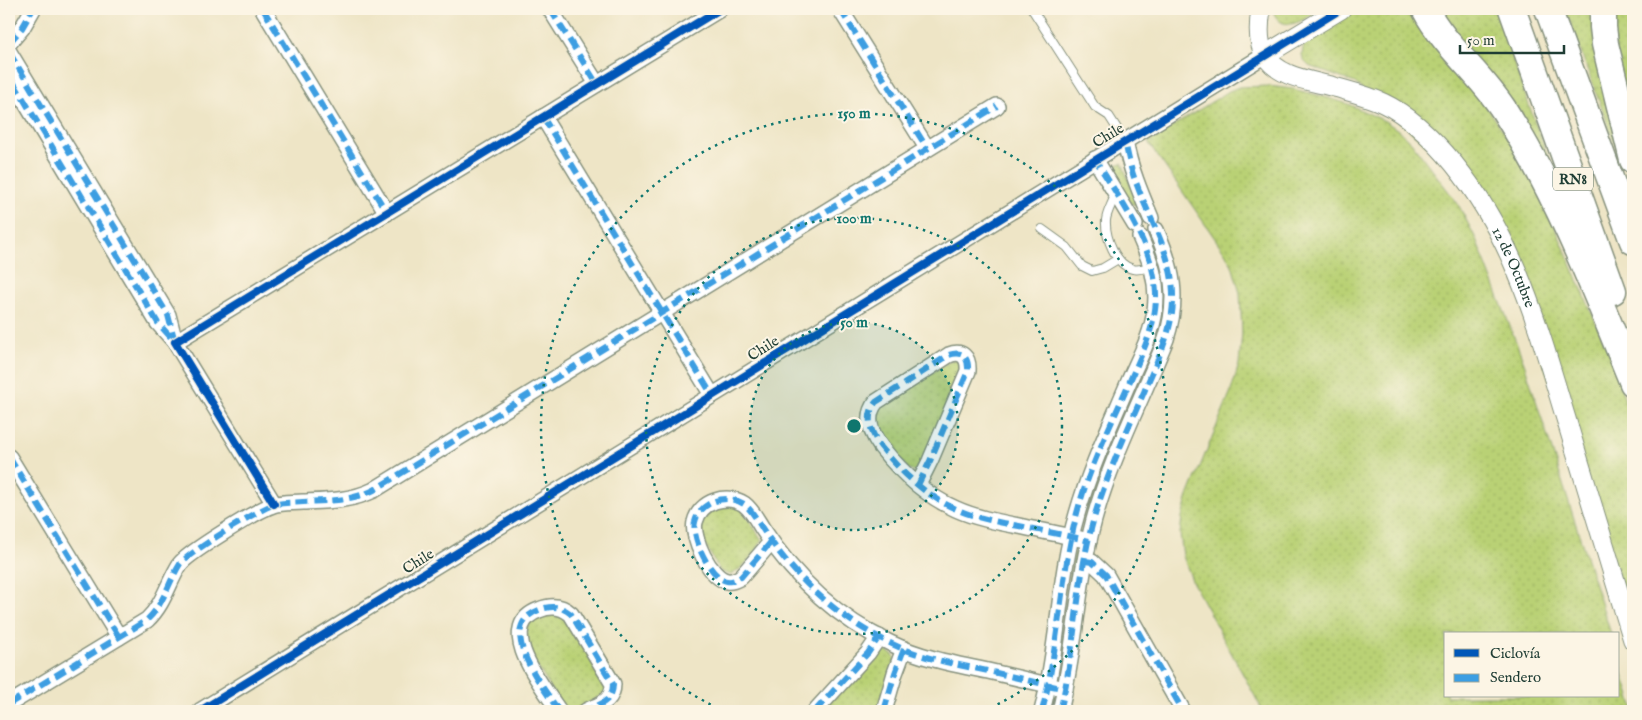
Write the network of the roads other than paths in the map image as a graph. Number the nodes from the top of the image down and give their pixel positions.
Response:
1 (33, 9) edge
2 (263, 9) edge
3 (550, 9) edge
4 (720, 9) edge
5 (840, 9) edge
6 (1032, 9) edge
7 (1261, 9) edge
8 (1341, 9) edge
9 (1425, 9) edge
10 (1512, 9) edge
11 (1548, 9) edge
12 (1603, 9) edge
13 (9, 43) edge
14 (9, 52) edge
15 (1265, 55) junction
16 (9, 75) edge
17 (597, 84) junction
18 (997, 106) dead end
19 (543, 117) junction
20 (1125, 141) junction
21 (927, 148) junction
22 (1096, 159) junction
23 (1633, 160) edge
24 (1116, 192) junction
25 (387, 213) junction
26 (1151, 218) junction
27 (1135, 226) junction
28 (1042, 229) dead end
29 (1633, 241) edge
30 (1118, 258) junction
31 (1152, 266) junction
32 (1173, 271) junction
33 (662, 313) junction
34 (176, 342) junction
35 (1633, 348) edge
36 (1633, 383) edge
37 (712, 395) junction
38 (9, 457) edge
39 (918, 485) junction
40 (274, 504) junction
41 (1072, 537) junction
42 (1089, 541) junction
43 (772, 542) junction
44 (1085, 561) junction
45 (119, 637) junction
46 (879, 637) junction
47 (1633, 640) edge
48 (904, 649) junction
49 (1048, 685) junction
50 (1065, 689) junction
51 (9, 704) edge
52 (200, 711) edge
53 (559, 711) edge
54 (586, 711) edge
55 (815, 711) edge
56 (884, 711) edge
57 (1042, 711) edge
58 (1060, 711) edge
59 (1183, 711) edge

1 - 13 street
2 - 25 street
3 - 17 street
4 - 17 street
5 - 21 street
6 - 20 lane
7 - 15 street
8 - 15 street, Chile
9 - 36 highway
10 - 35 highway, RN8
11 - 29 highway, RN8
12 - 23 highway
14 - 34 street
15 - 20 street, Chile
15 - 47 street, 12 de Octubre
16 - 34 street
17 - 19 street
18 - 21 street
19 - 25 street
19 - 33 street
20 - 22 street, Chile
20 - 26 street
21 - 33 street
22 - 24 street
22 - 37 street, Chile
24 - 27 street
24 - 30 lane
25 - 34 street
26 - 27 street
26 - 32 street
27 - 31 street
28 - 30 lane
30 - 31 lane
31 - 32 street
31 - 41 street
32 - 42 street
33 - 37 street
33 - 40 street
34 - 40 street
37 - 52 street, Chile
38 - 45 street
39 - 39 street
39 - 41 street
40 - 45 street
41 - 42 street
41 - 49 street
42 - 44 street
43 - 43 street
43 - 46 street
44 - 50 street
44 - 59 street
45 - 51 street
46 - 48 street
46 - 55 street
48 - 49 street
48 - 56 street
49 - 50 street
49 - 57 street
50 - 58 street
53 - 54 street

